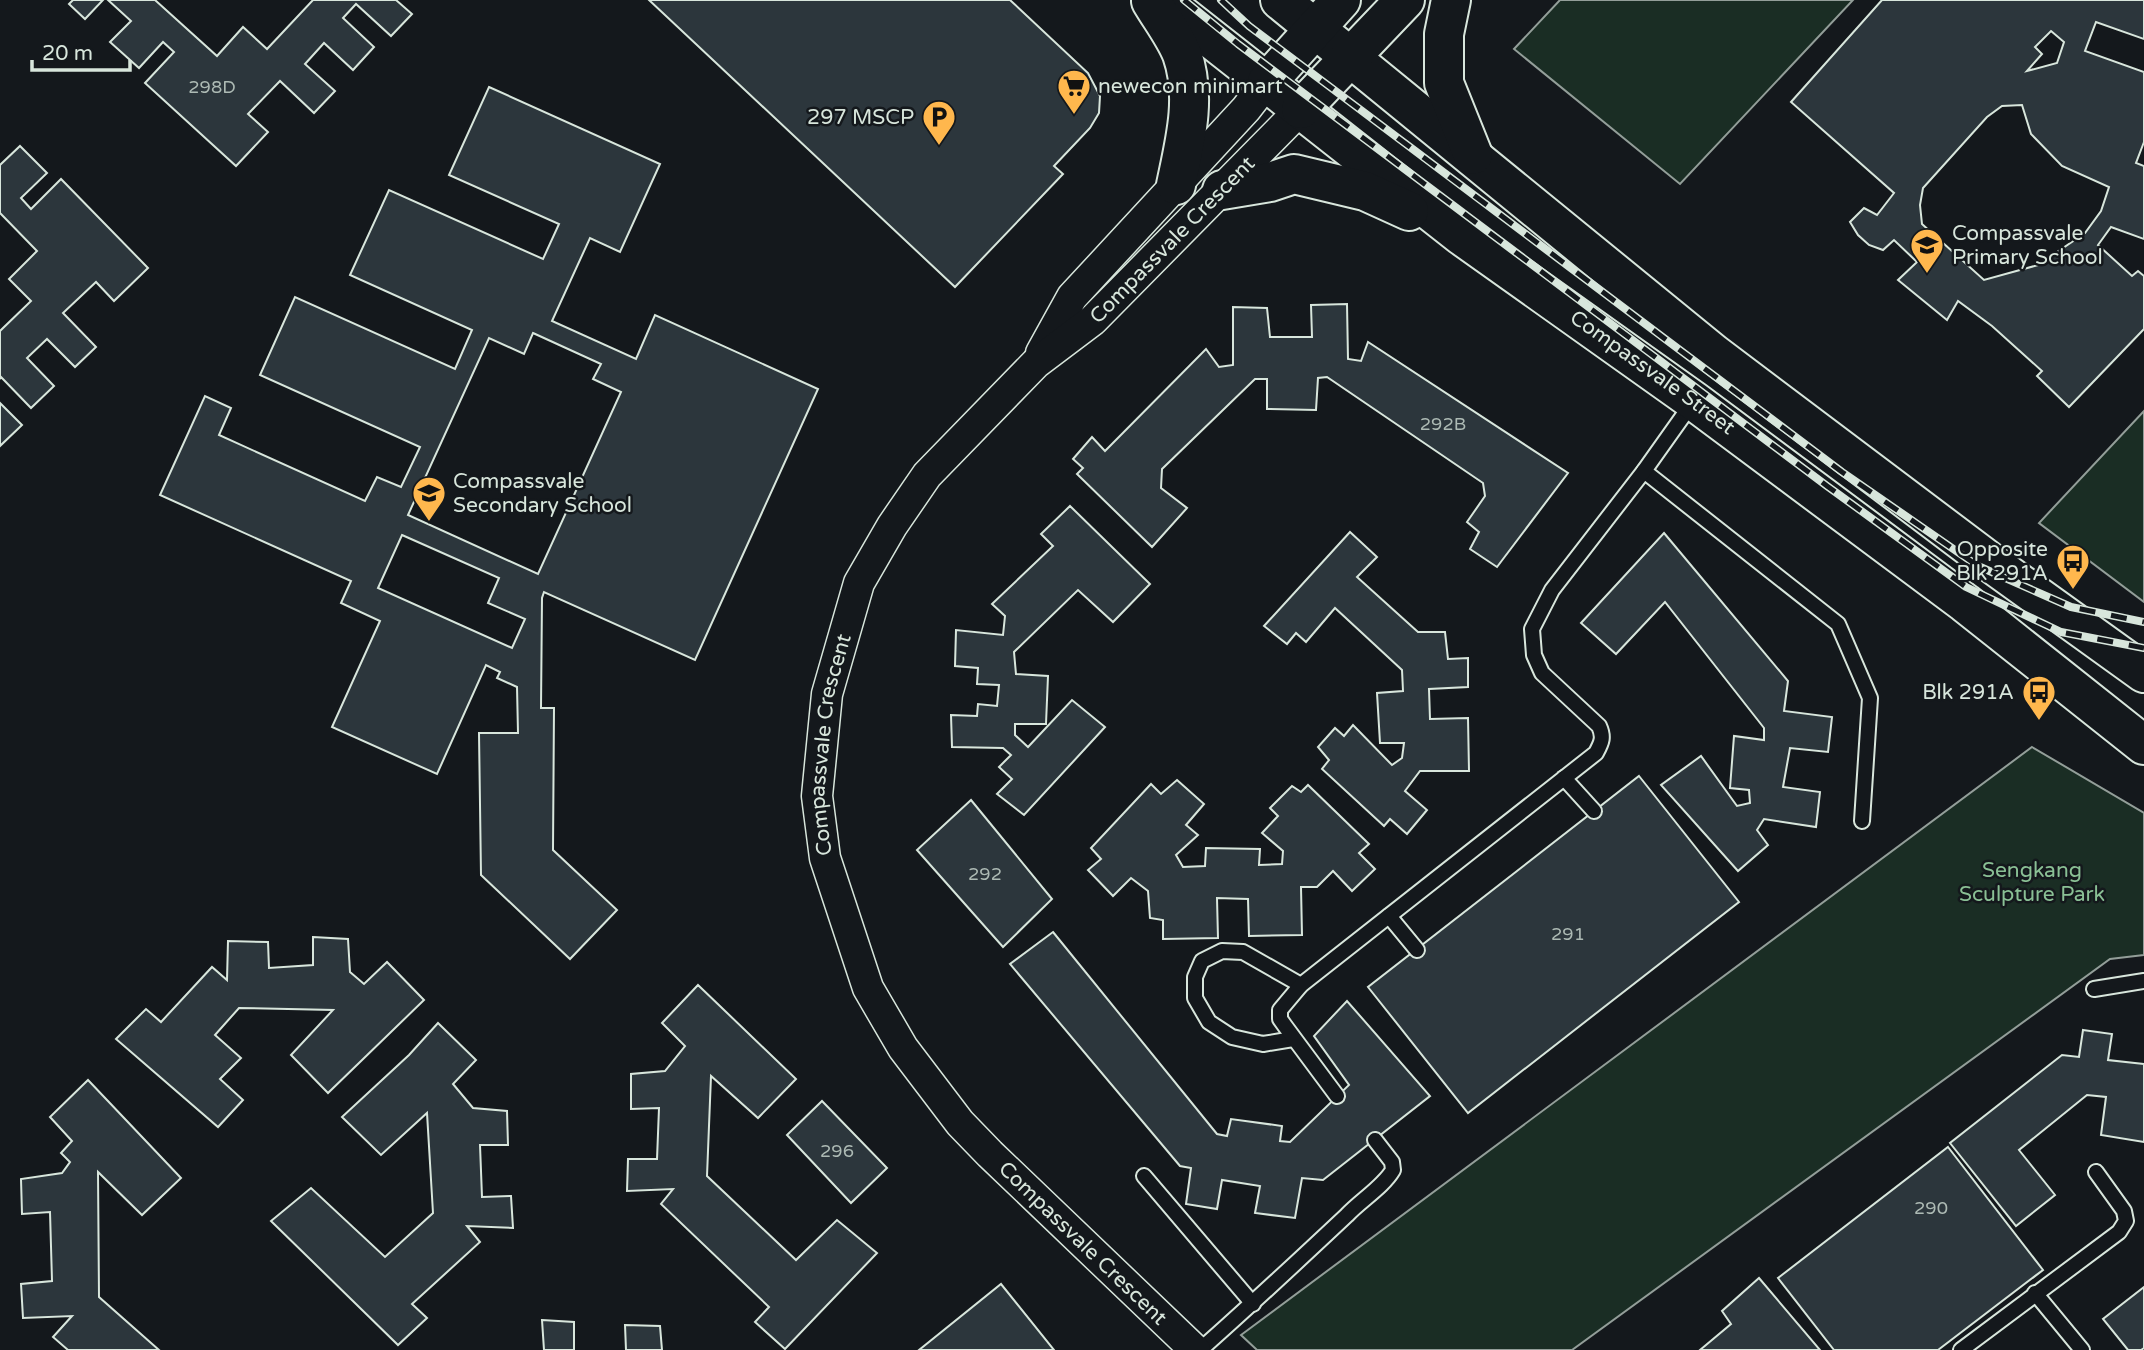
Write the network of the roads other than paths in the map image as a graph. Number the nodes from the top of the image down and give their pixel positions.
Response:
1 (1150, 0) edge
2 (1163, 0) edge
3 (1280, 0) edge
4 (1341, 0) edge
5 (1405, 0) edge
6 (1451, 0) edge
7 (1315, 29) junction
8 (1349, 57) junction
9 (1267, 82) junction
10 (1301, 108) junction
11 (1475, 160) junction
12 (1177, 185) junction
13 (1222, 190) junction
14 (1462, 236) junction
15 (1035, 363) junction
16 (1694, 401) junction
17 (1644, 471) junction
18 (2144, 673) edge
19 (2144, 745) edge
20 (1564, 778) junction
21 (1594, 811) dead end
22 (1862, 821) dead end
23 (1389, 916) junction
24 (1417, 950) dead end
25 (2144, 981) edge
26 (1301, 985) junction
27 (2094, 989) dead end
28 (1293, 1039) junction
29 (1337, 1096) dead end
30 (1375, 1140) dead end
31 (2096, 1172) dead end
32 (1144, 1176) dead end
33 (2035, 1293) junction
34 (1253, 1304) junction
35 (1198, 1350) edge
36 (1961, 1350) edge
37 (2082, 1350) edge

1 - 12 street
2 - 9 street, Compassvale Street
3 - 7 street
4 - 7 street
5 - 8 street
6 - 11 street
7 - 8 street
7 - 9 street
8 - 10 street
8 - 11 street
9 - 10 street, Compassvale Street
9 - 12 street, Compassvale Crescent
10 - 13 street, Compassvale Crescent
10 - 14 street, Compassvale Street
11 - 18 street
12 - 15 street, Compassvale Crescent
13 - 14 street
13 - 15 street, Compassvale Crescent
14 - 16 street, Compassvale Street
15 - 35 street, Compassvale Crescent
16 - 17 lane
16 - 19 street, Compassvale Street
17 - 20 lane
17 - 22 lane
20 - 21 lane
20 - 23 lane
23 - 24 lane
23 - 26 lane
25 - 27 lane
26 - 28 lane
26 - 28 lane
28 - 29 lane
30 - 34 lane
31 - 33 lane
32 - 34 lane
33 - 36 lane
33 - 37 lane
34 - 35 lane

